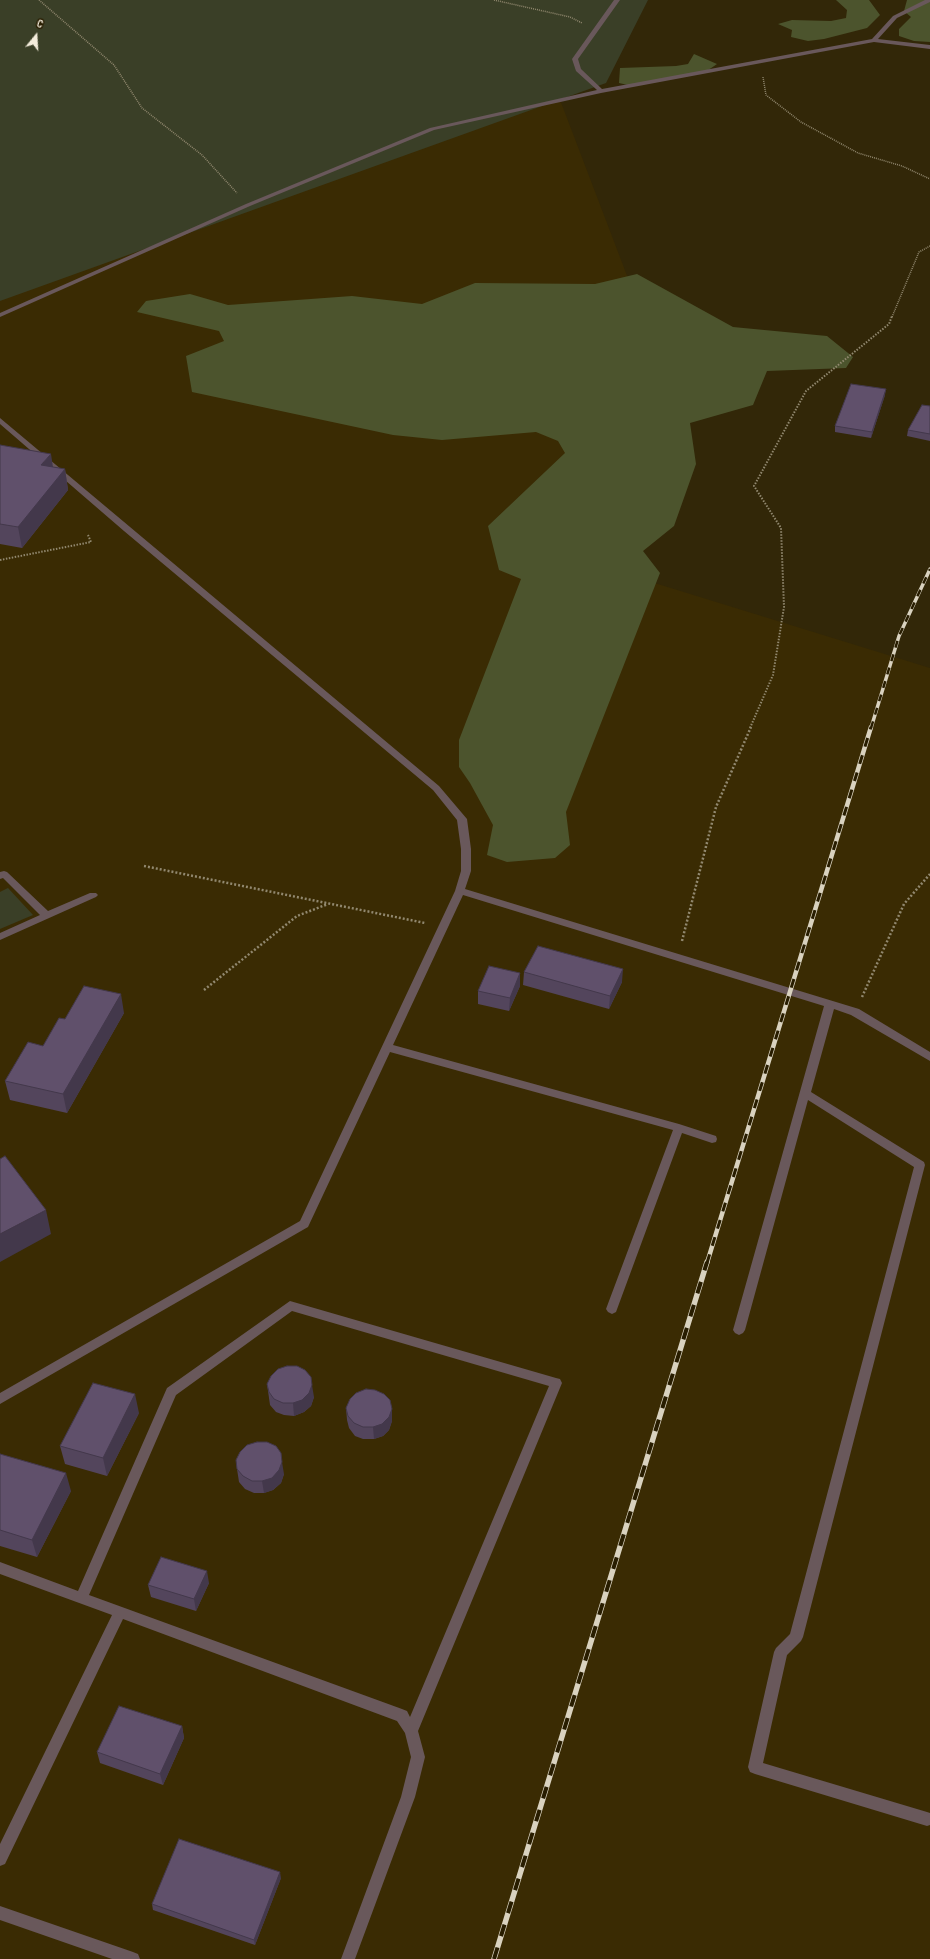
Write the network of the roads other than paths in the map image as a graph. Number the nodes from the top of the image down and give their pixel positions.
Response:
1 (617, 0) edge
2 (930, 0) edge
3 (874, 40) junction
4 (930, 47) edge
5 (600, 91) junction
6 (0, 315) edge
7 (0, 420) edge
8 (0, 876) edge
9 (460, 891) junction
10 (93, 895) dead end
11 (47, 916) junction
12 (0, 937) edge
13 (830, 1004) junction
14 (387, 1047) junction
15 (930, 1057) edge
16 (805, 1092) junction
17 (679, 1128) junction
18 (712, 1139) dead end
19 (612, 1309) dead end
20 (739, 1330) dead end
21 (0, 1400) edge
22 (0, 1568) edge
23 (81, 1598) junction
24 (120, 1612) junction
25 (411, 1731) junction
26 (927, 1819) dead end
27 (0, 1859) edge
28 (0, 1913) edge
29 (133, 1959) edge
30 (348, 1959) edge

1 - 5 lane
2 - 3 lane
3 - 4 lane
3 - 5 lane
5 - 6 lane
7 - 9 lane
8 - 11 lane
9 - 13 lane
9 - 14 lane
10 - 11 lane
11 - 12 lane
13 - 15 lane
13 - 16 lane
14 - 17 lane
14 - 21 lane
16 - 20 lane
16 - 26 lane
17 - 18 lane
17 - 19 lane
22 - 23 lane
23 - 24 lane
23 - 25 lane
24 - 25 lane
24 - 27 lane
25 - 30 lane
28 - 29 lane

